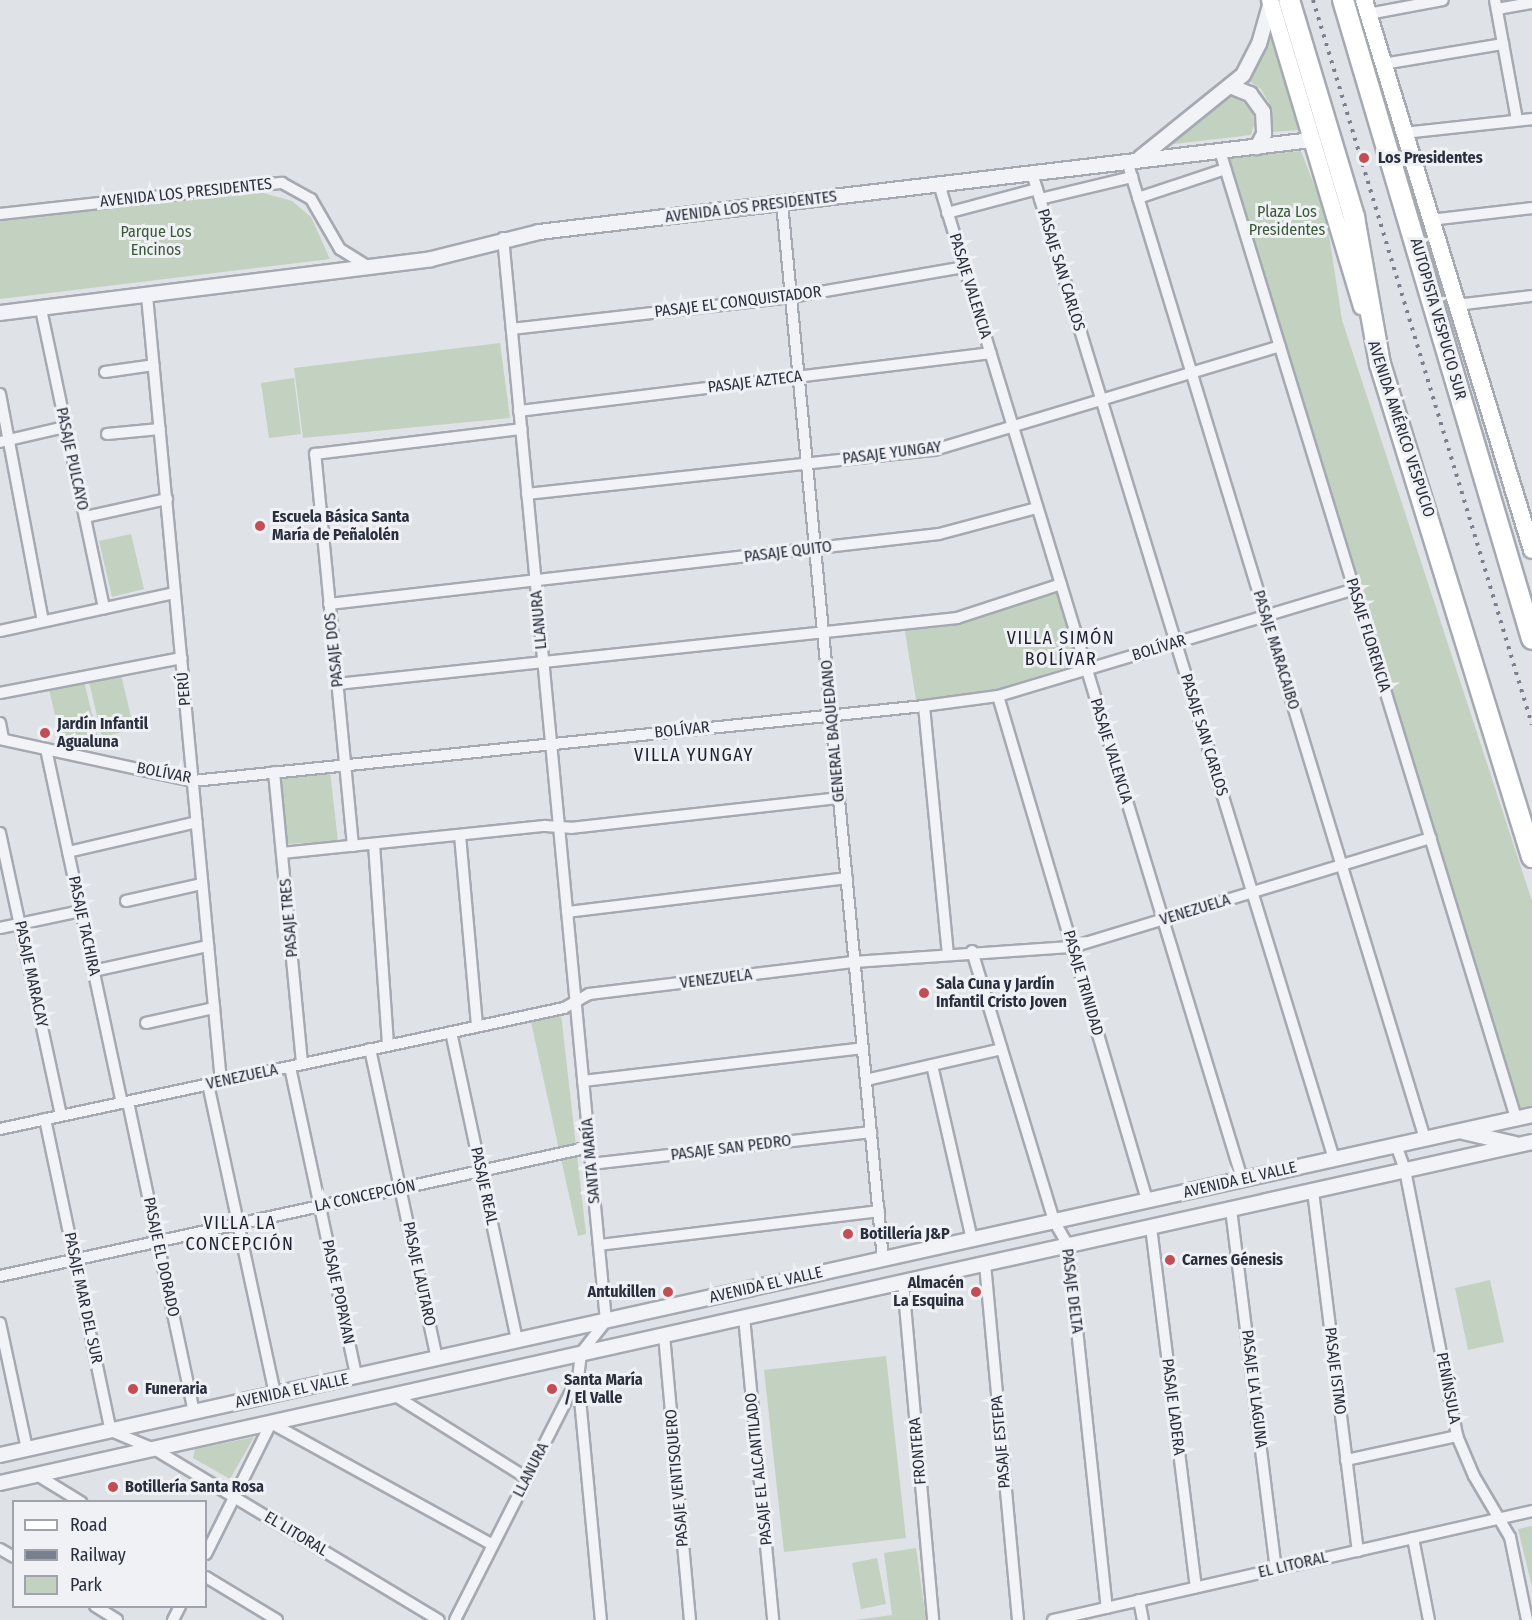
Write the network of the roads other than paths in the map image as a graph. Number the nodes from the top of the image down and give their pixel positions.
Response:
1 (1343, 0) edge
2 (1443, 0) edge
3 (1277, 1) edge
4 (1532, 3) edge
5 (1496, 5) edge
6 (1366, 7) edge
7 (1503, 44) junction
8 (1383, 64) junction
9 (1230, 86) junction
10 (1532, 119) edge
11 (1517, 120) junction
12 (1404, 134) junction
13 (1312, 140) junction
14 (1257, 147) junction
15 (1220, 151) junction
16 (1132, 160) junction
17 (1225, 169) junction
18 (1032, 173) junction
19 (1132, 177) junction
20 (939, 184) junction
21 (1038, 194) junction
22 (1138, 198) junction
23 (782, 203) junction
24 (1532, 208) edge
25 (947, 213) junction
26 (0, 214) edge
27 (1430, 220) junction
28 (503, 238) junction
29 (369, 267) junction
30 (964, 267) junction
31 (147, 296) junction
32 (791, 297) junction
33 (1532, 297) edge
34 (1456, 305) junction
35 (41, 309) junction
36 (0, 314) edge
37 (512, 329) junction
38 (1280, 346) junction
39 (990, 353) junction
40 (1380, 364) junction
41 (154, 365) junction
42 (105, 372) dead end
43 (1191, 373) junction
44 (798, 376) junction
45 (0, 394) edge
46 (1101, 400) junction
47 (519, 411) junction
48 (65, 427) junction
49 (1013, 427) junction
50 (160, 429) junction
51 (521, 429) junction
52 (107, 434) dead end
53 (5, 440) edge
54 (807, 463) junction
55 (527, 494) junction
56 (167, 500) junction
57 (1037, 508) junction
58 (85, 517) junction
59 (815, 548) junction
60 (1532, 550) edge
61 (536, 582) junction
62 (1061, 584) junction
63 (1354, 589) junction
64 (175, 593) junction
65 (330, 604) junction
66 (104, 608) junction
67 (1265, 616) junction
68 (44, 621) junction
69 (823, 629) junction
70 (0, 631) edge
71 (1532, 639) edge
72 (1176, 643) junction
73 (182, 658) junction
74 (543, 661) junction
75 (1087, 670) junction
76 (337, 684) junction
77 (0, 693) edge
78 (998, 696) junction
79 (924, 706) junction
80 (831, 715) junction
81 (0, 723) edge
82 (2, 739) edge
83 (551, 744) junction
84 (46, 749) junction
85 (345, 765) junction
86 (274, 772) junction
87 (193, 781) junction
88 (839, 798) junction
89 (197, 822) junction
90 (559, 827) junction
91 (0, 833) edge
92 (460, 835) junction
93 (1431, 838) junction
94 (374, 844) junction
95 (353, 846) junction
96 (68, 852) junction
97 (282, 853) junction
98 (1532, 857) edge
99 (1341, 866) junction
100 (847, 878) junction
101 (202, 884) junction
102 (1252, 893) junction
103 (126, 901) dead end
104 (81, 911) junction
105 (567, 912) junction
106 (1163, 920) junction
107 (20, 924) junction
108 (0, 928) edge
109 (208, 946) junction
110 (1072, 947) junction
111 (972, 951) junction
112 (948, 954) junction
113 (855, 962) junction
114 (93, 971) junction
115 (576, 1001) junction
116 (214, 1008) junction
117 (146, 1023) dead end
118 (477, 1026) junction
119 (451, 1032) junction
120 (388, 1045) junction
121 (863, 1048) junction
122 (370, 1049) junction
123 (1002, 1049) junction
124 (302, 1064) junction
125 (932, 1065) junction
126 (290, 1067) junction
127 (866, 1080) junction
128 (583, 1081) junction
129 (221, 1082) junction
130 (208, 1084) junction
131 (125, 1102) junction
132 (1532, 1115) edge
133 (62, 1116) junction
134 (1516, 1118) junction
135 (45, 1119) junction
136 (0, 1128) edge
137 (1458, 1131) junction
138 (871, 1132) junction
139 (1425, 1138) junction
140 (1526, 1144) edge
141 (1396, 1145) junction
142 (590, 1148) junction
143 (1334, 1159) junction
144 (591, 1164) junction
145 (1405, 1170) junction
146 (481, 1171) junction
147 (1242, 1179) junction
148 (400, 1189) junction
149 (1313, 1191) junction
150 (1147, 1200) junction
151 (320, 1206) junction
152 (1231, 1209) junction
153 (879, 1211) junction
154 (1054, 1221) junction
155 (238, 1224) junction
156 (1151, 1227) junction
157 (972, 1239) junction
158 (158, 1242) junction
159 (599, 1245) junction
160 (1068, 1245) junction
161 (883, 1259) junction
162 (75, 1260) junction
163 (985, 1264) junction
164 (0, 1276) edge
165 (903, 1282) junction
166 (744, 1317) junction
167 (606, 1321) junction
168 (0, 1323) edge
169 (664, 1335) junction
170 (517, 1341) junction
171 (582, 1353) junction
172 (437, 1358) junction
173 (356, 1376) junction
174 (578, 1378) junction
175 (394, 1395) junction
176 (269, 1396) junction
177 (194, 1412) junction
178 (270, 1422) junction
179 (111, 1431) junction
180 (1457, 1436) junction
181 (27, 1449) junction
182 (154, 1449) junction
183 (0, 1455) edge
184 (1346, 1460) junction
185 (37, 1475) junction
186 (527, 1478) junction
187 (0, 1483) edge
188 (232, 1496) junction
189 (78, 1500) edge
190 (1532, 1511) edge
191 (1499, 1518) junction
192 (1413, 1538) junction
193 (493, 1545) junction
194 (1358, 1551) junction
195 (207, 1552) edge
196 (1276, 1569) junction
197 (207, 1578) edge
198 (1196, 1587) junction
199 (1139, 1600) junction
200 (98, 1608) edge
201 (1107, 1608) junction
202 (1527, 1618) edge
203 (117, 1620) edge
204 (277, 1620) edge
205 (439, 1620) edge
206 (455, 1620) edge
207 (601, 1620) edge
208 (690, 1620) edge
209 (773, 1620) edge
210 (933, 1620) edge
211 (1018, 1620) edge
212 (1054, 1620) edge
213 (1143, 1620) edge
214 (1429, 1620) edge
215 (1514, 1620) edge

1 - 71 highway, AUTOPISTA VESPUCIO SUR
2 - 6 street
3 - 9 street
3 - 13 main road, AVENIDA AMÉRICO VESPUCIO
3 - 40 highway
4 - 5 street
5 - 7 street
6 - 8 main road
7 - 8 street
7 - 11 street
8 - 12 main road
9 - 14 street
9 - 16 street
10 - 11 street
11 - 12 street
12 - 27 main road
13 - 14 street, AVENIDA LOS PRESIDENTES
13 - 40 main road, AVENIDA AMÉRICO VESPUCIO
14 - 15 street, AVENIDA LOS PRESIDENTES
15 - 16 street, AVENIDA LOS PRESIDENTES
15 - 17 street, PASAJE FLORENCIA
16 - 18 street, AVENIDA LOS PRESIDENTES
16 - 19 street, PASAJE MARACAIBO
17 - 22 street
17 - 38 street, PASAJE FLORENCIA
18 - 20 street, AVENIDA LOS PRESIDENTES
18 - 21 street, PASAJE SAN CARLOS
19 - 21 street
19 - 22 street, PASAJE MARACAIBO
20 - 23 street, AVENIDA LOS PRESIDENTES
20 - 25 street, PASAJE VALENCIA
21 - 25 street
21 - 46 street, PASAJE SAN CARLOS
22 - 43 street, PASAJE MARACAIBO
23 - 28 street, AVENIDA LOS PRESIDENTES
23 - 32 street, GENERAL BAQUEDANO
24 - 27 street
25 - 30 street, PASAJE VALENCIA
26 - 29 street, AVENIDA LOS PRESIDENTES
27 - 34 main road
28 - 29 street, AVENIDA LOS PRESIDENTES
28 - 37 street, LLANURA
29 - 31 street, AVENIDA LOS PRESIDENTES
30 - 32 street, PASAJE EL CONQUISTADOR
30 - 39 street, PASAJE VALENCIA
31 - 35 street, AVENIDA LOS PRESIDENTES
31 - 41 street, PERÚ
32 - 37 street, PASAJE EL CONQUISTADOR
32 - 44 street, GENERAL BAQUEDANO
33 - 34 street
34 - 60 main road
35 - 36 street, AVENIDA LOS PRESIDENTES
35 - 48 street, PASAJE PULCAYO
37 - 47 street, LLANURA
38 - 43 street, PASAJE YUNGAY
38 - 63 street, PASAJE FLORENCIA
39 - 44 street, PASAJE AZTECA
39 - 49 street, PASAJE VALENCIA
40 - 98 highway, AVENIDA AMÉRICO VESPUCIO
41 - 42 street
41 - 50 street, PERÚ
43 - 46 street, PASAJE YUNGAY
43 - 67 street, PASAJE MARACAIBO
44 - 47 street, PASAJE AZTECA
44 - 54 street, GENERAL BAQUEDANO
45 - 53 street
46 - 49 street, PASAJE YUNGAY
46 - 72 street, PASAJE SAN CARLOS
47 - 51 street, LLANURA
48 - 53 street
48 - 58 street, PASAJE PULCAYO
49 - 54 street, PASAJE YUNGAY
49 - 57 street, PASAJE VALENCIA
50 - 52 street
50 - 56 street, PERÚ
51 - 55 street, LLANURA
51 - 65 street, PASAJE DOS
53 - 68 street
54 - 55 street, PASAJE YUNGAY
54 - 59 street, GENERAL BAQUEDANO
55 - 61 street, LLANURA
56 - 58 street
56 - 64 street, PERÚ
57 - 59 street, PASAJE QUITO
57 - 62 street, PASAJE VALENCIA
58 - 66 street, PASAJE PULCAYO
59 - 61 street, PASAJE QUITO
59 - 69 street, GENERAL BAQUEDANO
61 - 65 street, PASAJE QUITO
61 - 74 street, LLANURA
62 - 69 street
62 - 75 street, PASAJE VALENCIA
63 - 67 street, BOLÍVAR
63 - 93 street, PASAJE FLORENCIA
64 - 66 street
64 - 73 street, PERÚ
65 - 76 street, PASAJE DOS
66 - 68 street
67 - 72 street, BOLÍVAR
67 - 99 street, PASAJE MARACAIBO
68 - 70 street
69 - 74 street
69 - 80 street, GENERAL BAQUEDANO
72 - 75 street, BOLÍVAR
72 - 102 street, PASAJE SAN CARLOS
73 - 77 street
73 - 87 street, PERÚ
74 - 76 street
74 - 83 street, LLANURA
75 - 78 street, BOLÍVAR
75 - 106 street, PASAJE VALENCIA
76 - 85 street, PASAJE DOS
78 - 79 street, BOLÍVAR
78 - 110 street, PASAJE TRINIDAD
79 - 80 street, BOLÍVAR
79 - 112 street
80 - 83 street, BOLÍVAR
80 - 88 street, GENERAL BAQUEDANO
81 - 82 street
82 - 84 street, BOLÍVAR
83 - 85 street, BOLÍVAR
83 - 90 street, LLANURA
84 - 87 street, BOLÍVAR
84 - 96 street, PASAJE TACHIRA
85 - 86 street, BOLÍVAR
85 - 95 street, PASAJE DOS
86 - 87 street, BOLÍVAR
86 - 97 street, PASAJE TRES
87 - 89 street, PERÚ
88 - 90 street
88 - 100 street, GENERAL BAQUEDANO
89 - 96 street
89 - 101 street, PERÚ
90 - 92 street
90 - 105 street, LLANURA
91 - 107 street, PASAJE MARACAY
92 - 94 street
92 - 118 street
93 - 99 street, VENEZUELA
93 - 134 street, PASAJE FLORENCIA
94 - 95 street
94 - 120 street
95 - 97 street
96 - 104 street, PASAJE TACHIRA
97 - 124 street, PASAJE TRES
99 - 102 street, VENEZUELA
99 - 139 street, PASAJE MARACAIBO
100 - 105 street
100 - 113 street, GENERAL BAQUEDANO
101 - 103 street
101 - 109 street, PERÚ
102 - 106 street, VENEZUELA
102 - 143 street, PASAJE SAN CARLOS
104 - 107 street
104 - 114 street, PASAJE TACHIRA
105 - 115 street, LLANURA
106 - 110 street, VENEZUELA
106 - 147 street, PASAJE VALENCIA
107 - 108 street
107 - 133 street, PASAJE MARACAY
109 - 114 street
109 - 116 street, PERÚ
110 - 111 street, VENEZUELA
110 - 150 street, PASAJE TRINIDAD
111 - 112 street, VENEZUELA
111 - 123 street, PASAJE DELTA
112 - 113 street, VENEZUELA
113 - 115 street, VENEZUELA
113 - 121 street, GENERAL BAQUEDANO
114 - 131 street, PASAJE TACHIRA
115 - 118 street, VENEZUELA
115 - 128 street, SANTA MARÍA
116 - 117 street
116 - 129 street, PERÚ
118 - 119 street, VENEZUELA
119 - 120 street, VENEZUELA
119 - 146 street, PASAJE REAL
120 - 122 street, VENEZUELA
121 - 127 street, GENERAL BAQUEDANO
121 - 128 street
122 - 124 street, VENEZUELA
122 - 148 street, PASAJE LAUTARO
123 - 125 street
123 - 154 street, PASAJE DELTA
124 - 126 street, VENEZUELA
125 - 127 street
125 - 157 street
126 - 129 street, VENEZUELA
126 - 151 street, PASAJE POPAYAN
127 - 138 street, GENERAL BAQUEDANO
128 - 142 street, SANTA MARÍA
129 - 130 street, VENEZUELA
130 - 131 street, VENEZUELA
130 - 155 street
131 - 133 street, VENEZUELA
131 - 158 street, PASAJE EL DORADO
132 - 134 street, AVENIDA EL VALLE
133 - 135 street, VENEZUELA
134 - 137 street, AVENIDA EL VALLE
135 - 136 street, VENEZUELA
135 - 162 street, PASAJE MAR DEL SUR
137 - 139 street, AVENIDA EL VALLE
137 - 140 street
138 - 144 street, PASAJE SAN PEDRO
138 - 153 street, GENERAL BAQUEDANO
139 - 141 street, AVENIDA EL VALLE
140 - 145 street, AVENIDA EL VALLE
141 - 143 street, AVENIDA EL VALLE
141 - 145 street, PENÍNSULA
142 - 144 street, SANTA MARÍA
142 - 146 street, LA CONCEPCIÓN
143 - 147 street, AVENIDA EL VALLE
144 - 159 street, SANTA MARÍA
145 - 149 street, AVENIDA EL VALLE
145 - 180 street, PENÍNSULA
146 - 148 street, LA CONCEPCIÓN
146 - 170 street, PASAJE REAL
147 - 150 street, AVENIDA EL VALLE
148 - 151 street, LA CONCEPCIÓN
148 - 172 street, PASAJE LAUTARO
149 - 152 street, AVENIDA EL VALLE
149 - 184 street, PASAJE ISTMO
150 - 154 street, AVENIDA EL VALLE
151 - 155 street, LA CONCEPCIÓN
151 - 173 street, PASAJE POPAYAN
152 - 156 street, AVENIDA EL VALLE
152 - 196 street, PASAJE LA LAGUNA
153 - 159 street
153 - 161 street, GENERAL BAQUEDANO
154 - 157 street, AVENIDA EL VALLE
154 - 160 street, PASAJE DELTA
155 - 158 street, LA CONCEPCIÓN
155 - 176 street
156 - 160 street, AVENIDA EL VALLE
156 - 198 street, PASAJE LADERA
157 - 161 street, AVENIDA EL VALLE
158 - 162 street, LA CONCEPCIÓN
158 - 177 street, PASAJE EL DORADO
159 - 167 street, SANTA MARÍA
160 - 163 street, AVENIDA EL VALLE
160 - 201 street, PASAJE DELTA
161 - 167 street, AVENIDA EL VALLE
162 - 164 street, LA CONCEPCIÓN
162 - 179 street, PASAJE MAR DEL SUR
163 - 165 street, AVENIDA EL VALLE
163 - 211 street, PASAJE ESTEPA
165 - 166 street, AVENIDA EL VALLE
165 - 210 street, FRONTERA
166 - 169 street, AVENIDA EL VALLE
166 - 209 street, PASAJE EL ALCANTILADO
167 - 170 street, AVENIDA EL VALLE
167 - 171 street, LLANURA
168 - 181 street
169 - 171 street, AVENIDA EL VALLE
169 - 208 street, PASAJE VENTISQUERO
170 - 172 street, AVENIDA EL VALLE
171 - 174 street, LLANURA
171 - 175 street, AVENIDA EL VALLE
172 - 173 street, AVENIDA EL VALLE
173 - 176 street, AVENIDA EL VALLE
174 - 186 street, LLANURA
174 - 207 street
175 - 178 street, AVENIDA EL VALLE
175 - 186 street
176 - 177 street, AVENIDA EL VALLE
176 - 178 street
177 - 179 street, AVENIDA EL VALLE
178 - 182 street, AVENIDA EL VALLE
178 - 188 street
178 - 193 street
179 - 181 street, AVENIDA EL VALLE
179 - 182 street
180 - 184 street
180 - 191 street, PENÍNSULA
181 - 183 street, AVENIDA EL VALLE
182 - 185 street, AVENIDA EL VALLE
182 - 188 street, EL LITORAL
184 - 194 street, PASAJE ISTMO
185 - 187 street, AVENIDA EL VALLE
185 - 189 street
186 - 193 street, LLANURA
188 - 195 street
188 - 205 street, EL LITORAL
190 - 191 street, EL LITORAL
191 - 192 street, EL LITORAL
191 - 202 street, PENÍNSULA
192 - 194 street, EL LITORAL
192 - 214 street
193 - 206 street, LLANURA
194 - 196 street, EL LITORAL
196 - 198 street, EL LITORAL
197 - 204 street
198 - 199 street, EL LITORAL
199 - 201 street, EL LITORAL
199 - 213 street
200 - 203 street
201 - 212 street, EL LITORAL
202 - 215 street

